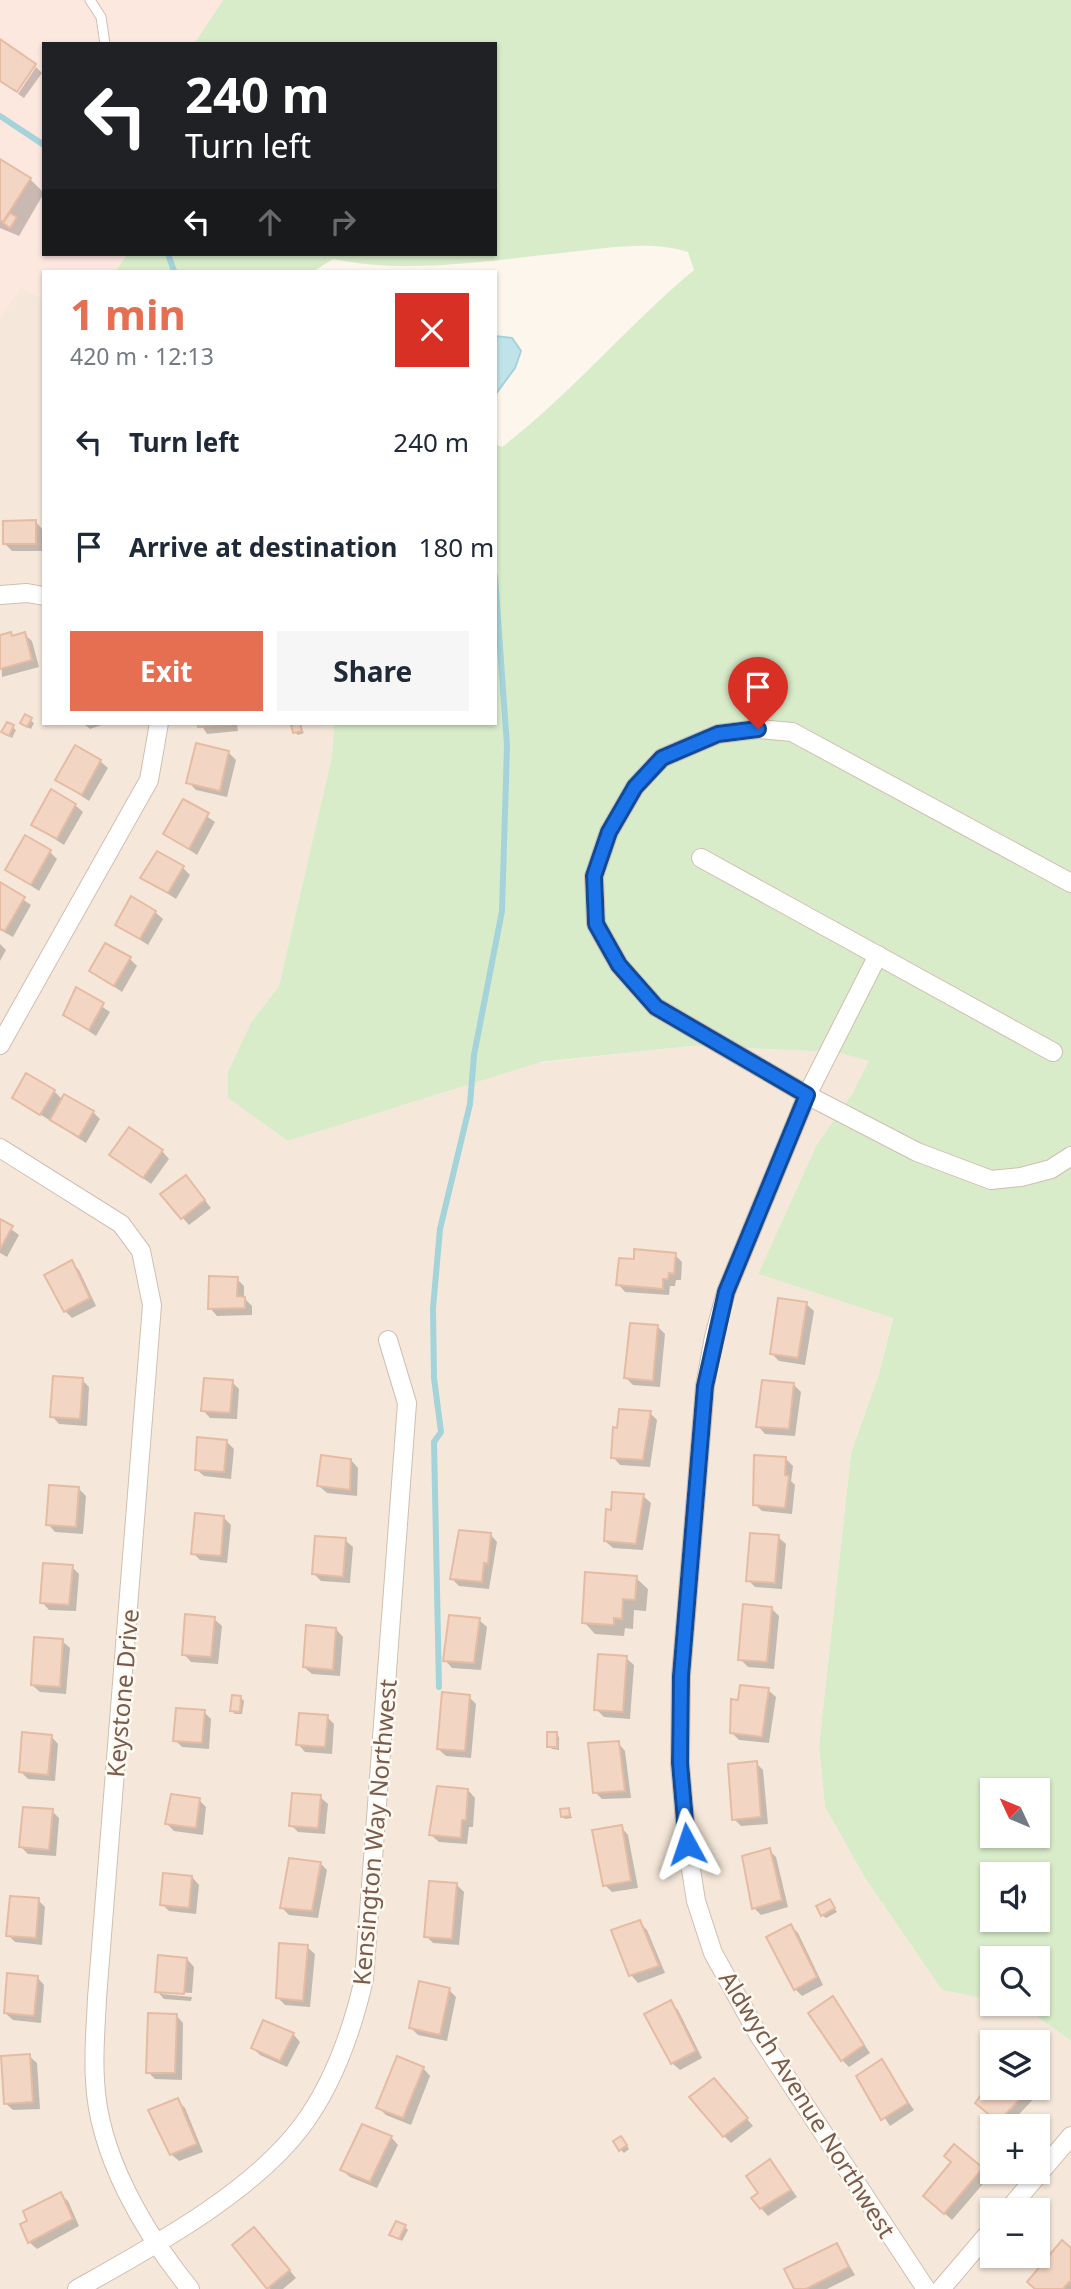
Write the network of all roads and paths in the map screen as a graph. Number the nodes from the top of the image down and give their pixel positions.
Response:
1 (90, 0) edge
2 (105, 42) edge
3 (0, 595) edge
4 (42, 596) edge
5 (159, 725) edge
6 (701, 858) dead end
7 (1071, 883) edge
8 (878, 955) junction
9 (0, 1045) edge
10 (1053, 1052) dead end
11 (807, 1095) junction
12 (0, 1148) edge
13 (1071, 1156) edge
14 (388, 1340) dead end
15 (1071, 2136) edge
16 (1018, 2198) edge
17 (980, 2243) edge
18 (156, 2244) junction
19 (78, 2289) edge
20 (190, 2289) edge
21 (926, 2289) edge
22 (941, 2289) edge

1 - 2 lane
3 - 4 street
5 - 9 street
6 - 8 street
7 - 11 street
8 - 10 street
8 - 11 street, Aldwych Avenue Northwest
11 - 13 street
11 - 21 street, Aldwych Avenue Northwest
12 - 18 street, Keystone Drive
14 - 18 street, Kensington Way Northwest
15 - 16 street
17 - 22 street
18 - 19 street, Kensington Way Northwest
18 - 20 street, Keystone Drive

